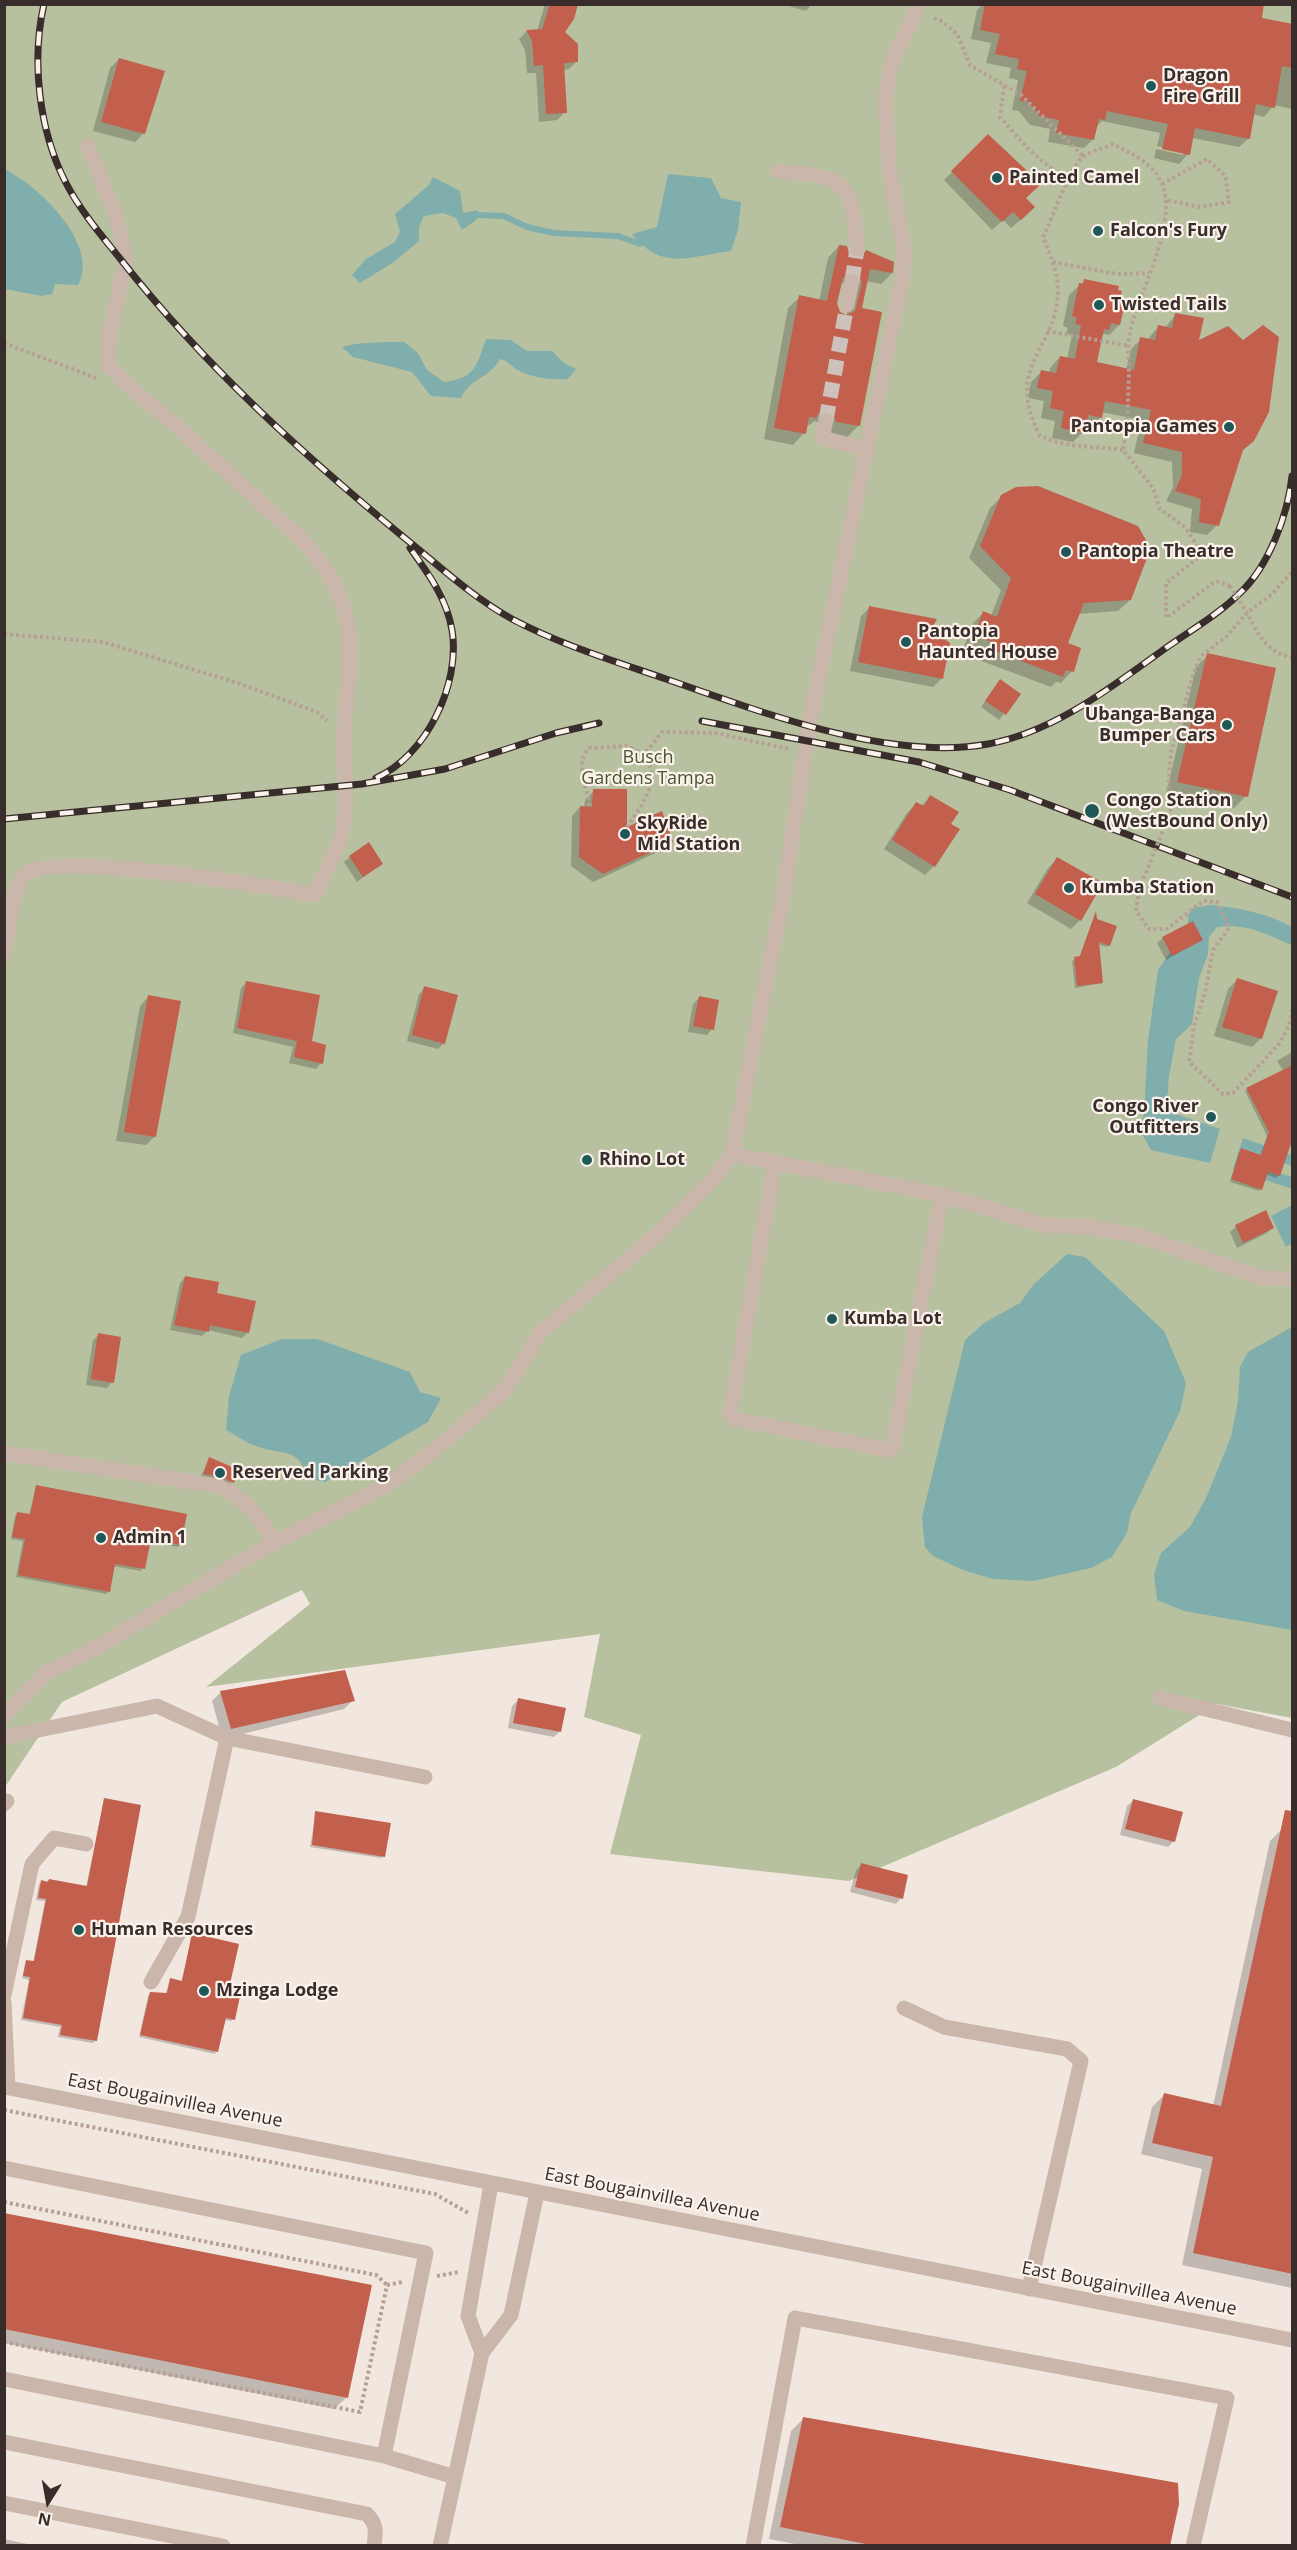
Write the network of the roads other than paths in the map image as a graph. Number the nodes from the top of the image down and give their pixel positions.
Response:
1 (919, 4) edge
2 (88, 146) dead end
3 (778, 171) dead end
4 (857, 249) tunnel mouth
5 (852, 281) tunnel mouth
6 (847, 306) tunnel mouth
7 (826, 420) tunnel mouth
8 (866, 449) junction
9 (4, 954) edge
10 (732, 1154) junction
11 (775, 1163) junction
12 (942, 1195) junction
13 (1293, 1279) edge
14 (4, 1453) edge
15 (275, 1543) junction
16 (1160, 1698) dead end
17 (4, 1716) edge
18 (1293, 1730) edge
19 (4, 1737) edge
20 (227, 1738) junction
21 (425, 1777) dead end
22 (86, 1844) dead end
23 (151, 1982) dead end
24 (4, 1995) edge
25 (4, 2002) edge
26 (904, 2008) dead end
27 (6, 2087) edge
28 (4, 2168) edge
29 (491, 2184) junction
30 (537, 2193) junction
31 (1029, 2289) junction
32 (1293, 2340) edge
33 (483, 2353) junction
34 (4, 2379) edge
35 (4, 2442) edge
36 (384, 2456) junction
37 (455, 2477) junction
38 (4, 2503) edge
39 (223, 2546) edge
40 (374, 2546) edge
41 (440, 2546) edge
42 (753, 2546) edge
43 (1193, 2546) edge

1 - 8 street
2 - 9 street
3 - 4 street
5 - 6 street
7 - 8 street
8 - 10 street
10 - 11 street
10 - 15 street
11 - 12 street
11 - 12 street
12 - 13 street
14 - 15 street
15 - 17 street
16 - 18 street
19 - 20 street
20 - 21 street
20 - 23 street
22 - 24 street
25 - 27 street
26 - 31 street
27 - 29 street, East Bougainvillea Avenue
28 - 36 street
29 - 30 street, East Bougainvillea Avenue
29 - 33 street
30 - 31 street, East Bougainvillea Avenue
30 - 33 street
31 - 32 street, East Bougainvillea Avenue
33 - 37 street
34 - 36 street
35 - 40 street
36 - 37 street
37 - 41 street
38 - 39 street
42 - 43 street

